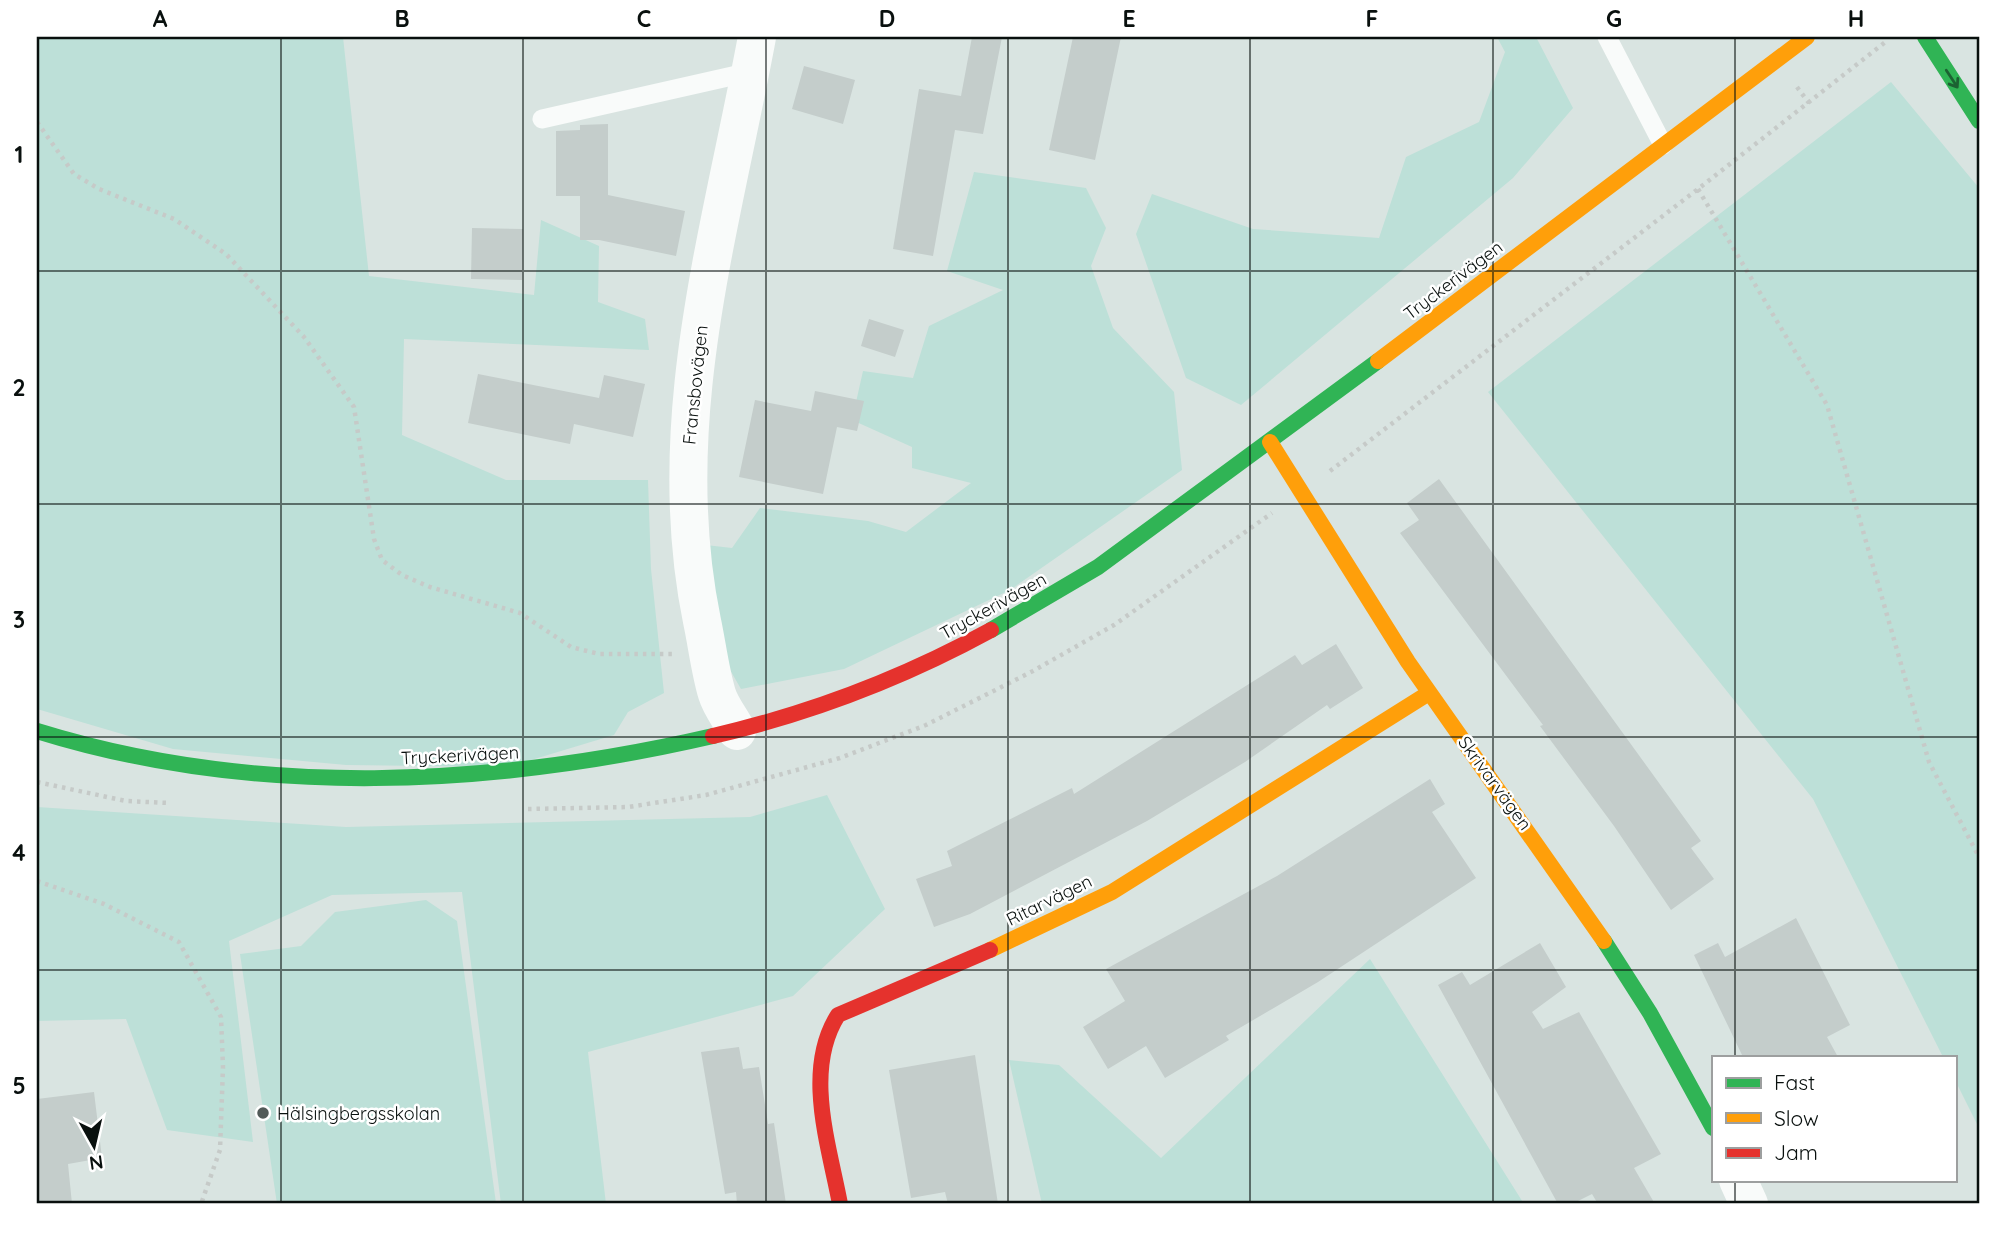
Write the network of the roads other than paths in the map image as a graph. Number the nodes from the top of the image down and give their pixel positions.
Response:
1 (1607, 37) edge
2 (1925, 37) edge
3 (1802, 38) edge
4 (754, 54) edge
5 (541, 119) dead end
6 (1979, 121) edge
7 (1663, 145) junction
8 (1270, 442) junction
9 (1429, 693) junction
10 (37, 731) edge
11 (737, 731) junction
12 (1712, 1126) edge
13 (1739, 1182) edge
14 (840, 1204) edge
15 (1748, 1204) edge

1 - 7 lane
2 -> 6 main road
3 - 7 main road, Tryckerivägen
4 - 5 lane
4 - 11 street, Fransbovägen
7 - 8 main road, Tryckerivägen
8 - 9 main road, Skrivarvägen
8 - 11 main road, Tryckerivägen
9 - 12 main road, Skrivarvägen
9 - 14 main road, Ritarvägen
10 - 11 main road, Tryckerivägen
13 - 15 street

